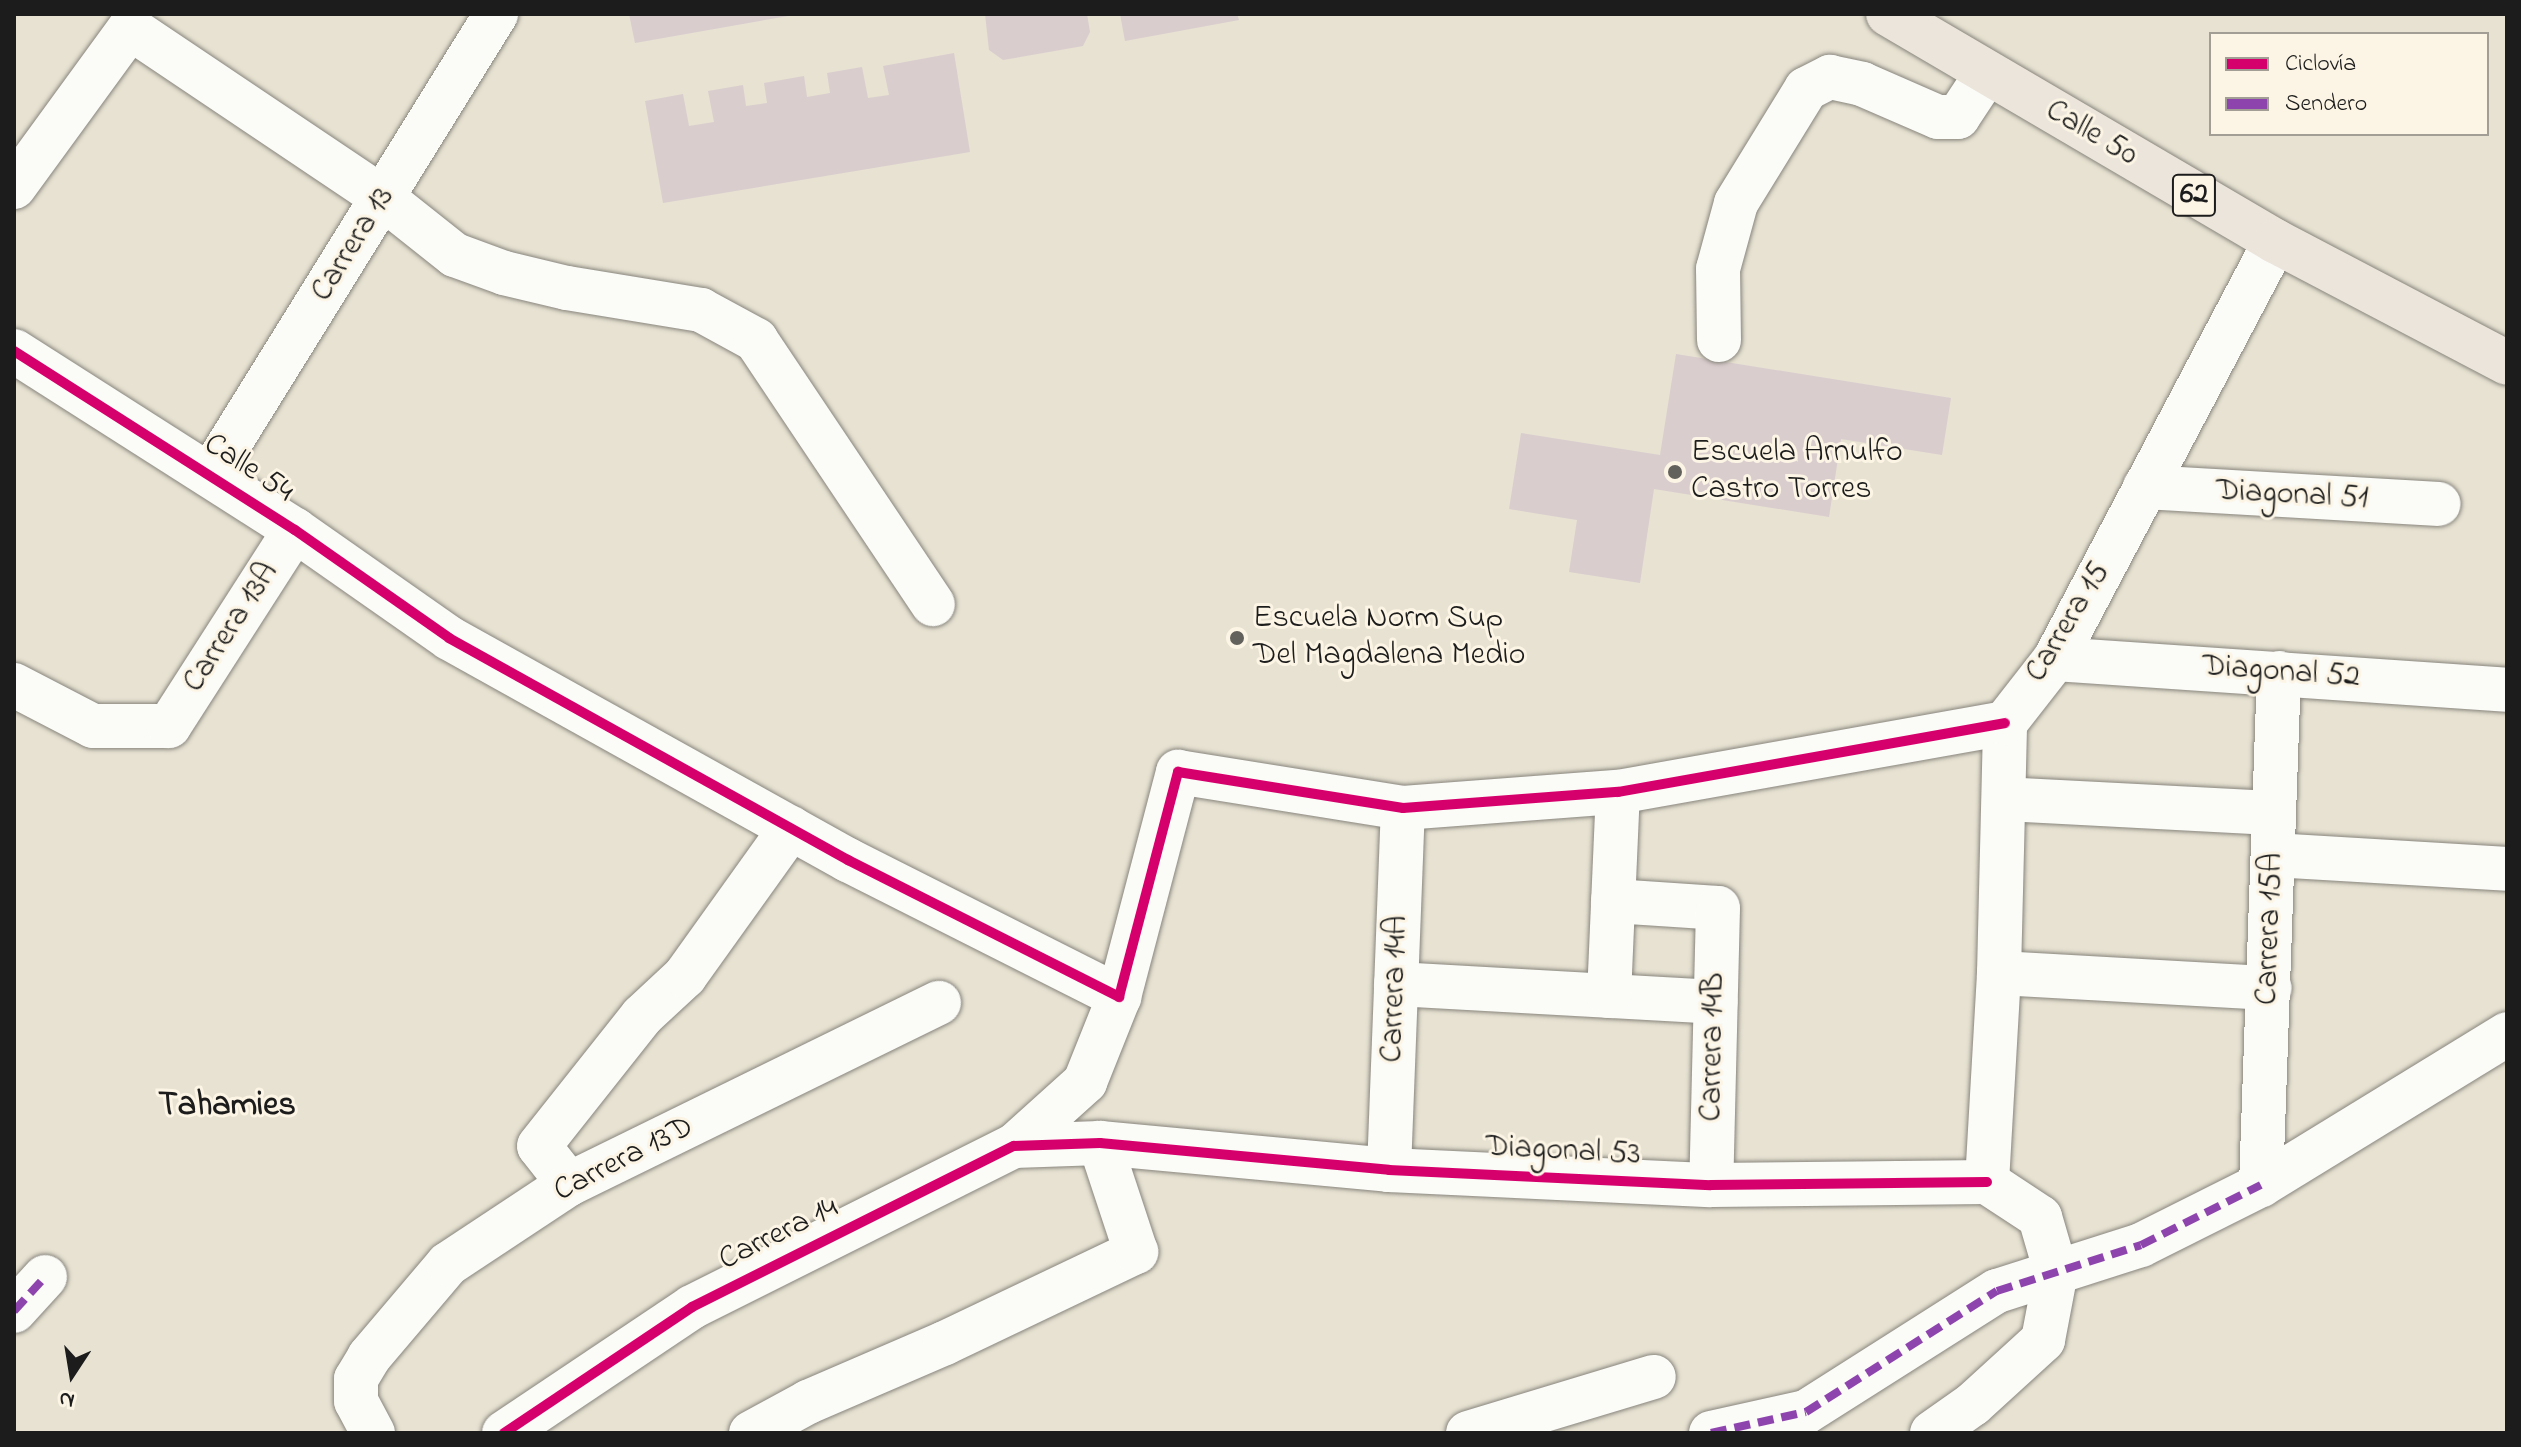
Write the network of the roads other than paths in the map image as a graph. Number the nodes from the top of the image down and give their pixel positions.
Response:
1 (496, 14) edge
2 (1888, 14) edge
3 (1987, 73) junction
4 (14, 187) edge
5 (383, 198) junction
6 (2275, 241) junction
7 (1719, 340) dead end
8 (14, 351) edge
9 (2507, 363) edge
10 (210, 475) junction
11 (2145, 487) junction
12 (2439, 504) dead end
13 (295, 530) junction
14 (933, 604) dead end
15 (2055, 659) junction
16 (2279, 673) junction
17 (14, 685) edge
18 (2507, 690) edge
19 (2005, 723) junction
20 (1618, 792) junction
21 (2004, 799) junction
22 (1403, 808) junction
23 (791, 828) junction
24 (2274, 834) junction
25 (2507, 869) edge
26 (1613, 901) junction
27 (1999, 973) junction
28 (1396, 984) junction
29 (2270, 988) junction
30 (1609, 996) junction
31 (1119, 997) junction
32 (1715, 1002) junction
33 (939, 1003) dead end
34 (2507, 1034) edge
35 (1014, 1146) junction
36 (1119, 1146) junction
37 (1389, 1170) junction
38 (1987, 1182) junction
39 (569, 1184) junction
40 (1711, 1185) junction
41 (2261, 1185) junction
42 (2056, 1272) junction
43 (45, 1277) dead end
44 (14, 1311) edge
45 (1654, 1377) dead end
46 (1976, 1418) edge
47 (373, 1433) edge
48 (504, 1433) edge
49 (751, 1433) edge
50 (1468, 1433) edge
51 (1711, 1433) edge
52 (1932, 1433) edge

1 - 5 street, Carrera 13
2 - 3 main road, Calle 50 / 62
3 - 6 main road, Calle 50 / 62
3 - 7 street
4 - 5 street
5 - 10 street, Carrera 13
5 - 14 street
6 - 9 main road, Calle 50 / 62
6 - 11 street, Carrera 15
8 - 10 street, Calle 54
10 - 13 street, Calle 54
11 - 12 street, Diagonal 51
11 - 15 street, Carrera 15
13 - 17 street, Carrera 13A
13 - 23 street, Calle 54
15 - 16 street, Diagonal 52
15 - 19 street, Carrera 15
16 - 18 street, Diagonal 52
16 - 24 street, Carrera 15A
19 - 20 street
19 - 21 street
20 - 22 street
20 - 26 street
21 - 24 street
21 - 27 street
22 - 28 street, Carrera 14A
22 - 31 street
23 - 31 street, Calle 54
23 - 39 street
24 - 25 street
24 - 29 street, Carrera 15A
26 - 30 street
26 - 32 street, Carrera 14B
27 - 29 street
27 - 38 street
28 - 30 street
28 - 37 street, Carrera 14A
29 - 41 street, Carrera 15A
30 - 32 street
31 - 35 street
32 - 40 street, Carrera 14B
33 - 39 street, Carrera 13D
34 - 41 street
35 - 36 street, Carrera 14
35 - 48 street, Carrera 14
36 - 37 street, Diagonal 53
36 - 49 street
37 - 40 street, Diagonal 53
38 - 40 street, Diagonal 53
38 - 42 street
39 - 47 street, Carrera 13D
41 - 42 street
42 - 46 street
42 - 51 street
43 - 44 street
45 - 50 street
46 - 52 street

